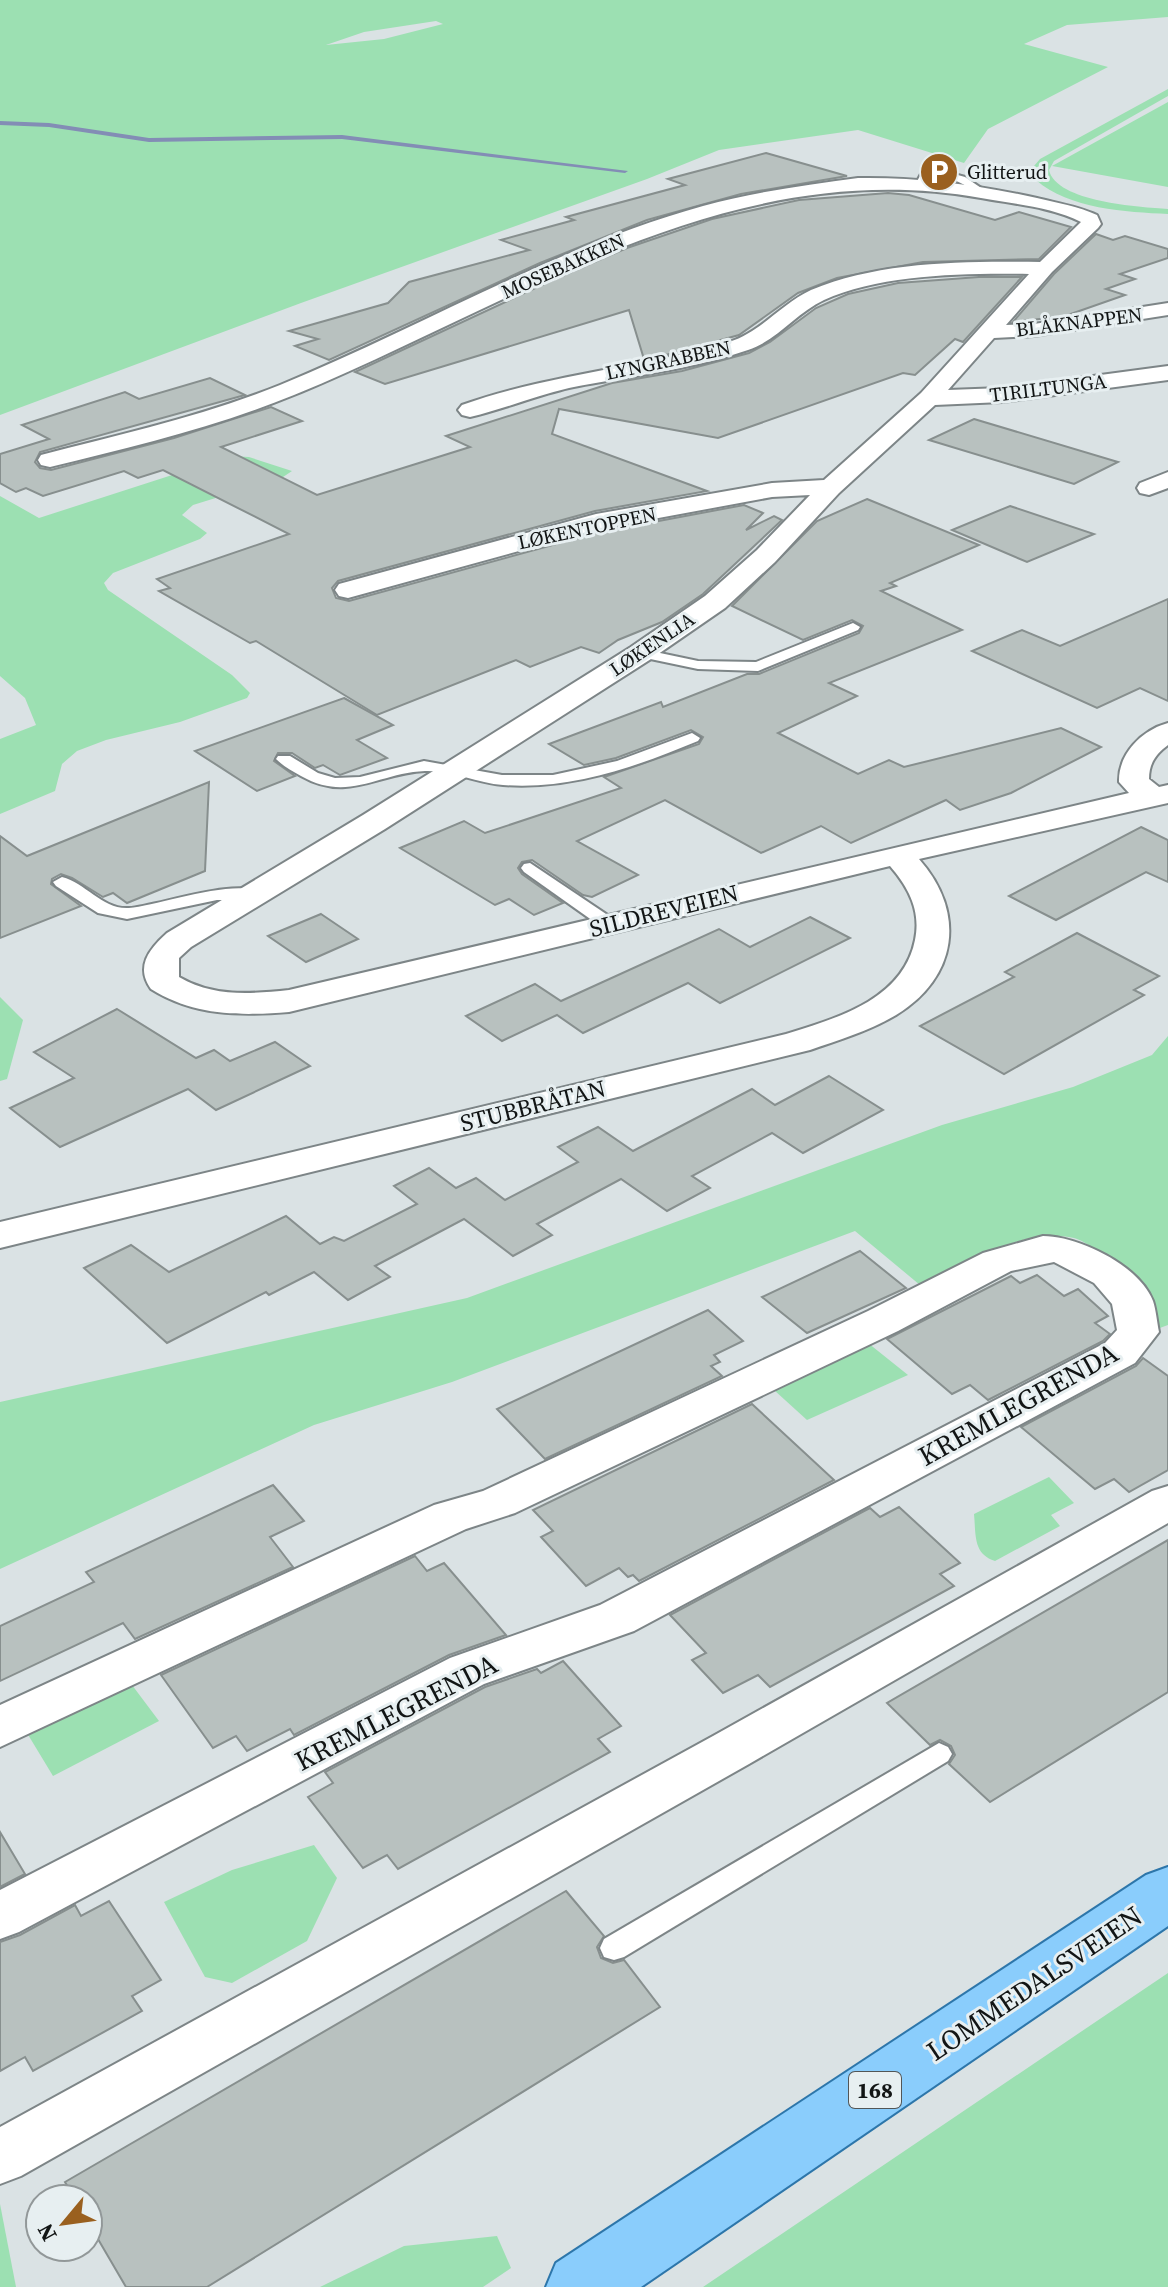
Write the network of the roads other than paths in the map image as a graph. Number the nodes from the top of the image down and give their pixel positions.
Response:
1 (1091, 224) joint
2 (1045, 268) junction
3 (1168, 309) edge
4 (990, 332) junction
5 (1168, 373) edge
6 (929, 398) junction
7 (470, 410) dead end
8 (50, 460) dead end
9 (830, 488) junction
10 (348, 590) dead end
11 (853, 627) dead end
12 (641, 653) junction
13 (1168, 732) edge
14 (692, 738) dead end
15 (284, 759) dead end
16 (453, 772) junction
17 (1160, 795) edge
18 (898, 855) junction
19 (530, 868) dead end
20 (62, 882) dead end
21 (255, 895) junction
22 (609, 924) junction
23 (163, 982) joint
24 (0, 1235) edge
25 (1168, 1502) edge
26 (0, 1727) edge
27 (939, 1754) dead end
28 (1168, 1893) edge
29 (0, 1916) edge
30 (614, 1948) dead end
31 (0, 2157) edge
32 (581, 2287) edge

1 - 2 street, LØKENLIA
1 - 8 street, MOSEBAKKEN
2 - 4 street, LØKENLIA
2 - 7 street, LYNGRABBEN
3 - 4 street, BLÅKNAPPEN
4 - 6 street, LØKENLIA
5 - 6 street, TIRILTUNGA
6 - 9 street, LØKENLIA
9 - 10 street, LØKENTOPPEN
9 - 12 street, LØKENLIA
11 - 12 lane
12 - 16 street, LØKENLIA
13 - 17 street
14 - 16 lane
15 - 16 lane
16 - 21 street, LØKENLIA
17 - 18 street, SILDREVEIEN
18 - 22 street, SILDREVEIEN
18 - 24 street, STUBBRÅTAN
19 - 22 lane
20 - 21 lane
21 - 23 street, LØKENLIA
22 - 23 street, SILDREVEIEN
25 - 31 street
26 - 29 street, KREMLEGRENDA
27 - 30 lane
28 - 32 main road, LOMMEDALSVEIEN / 168

